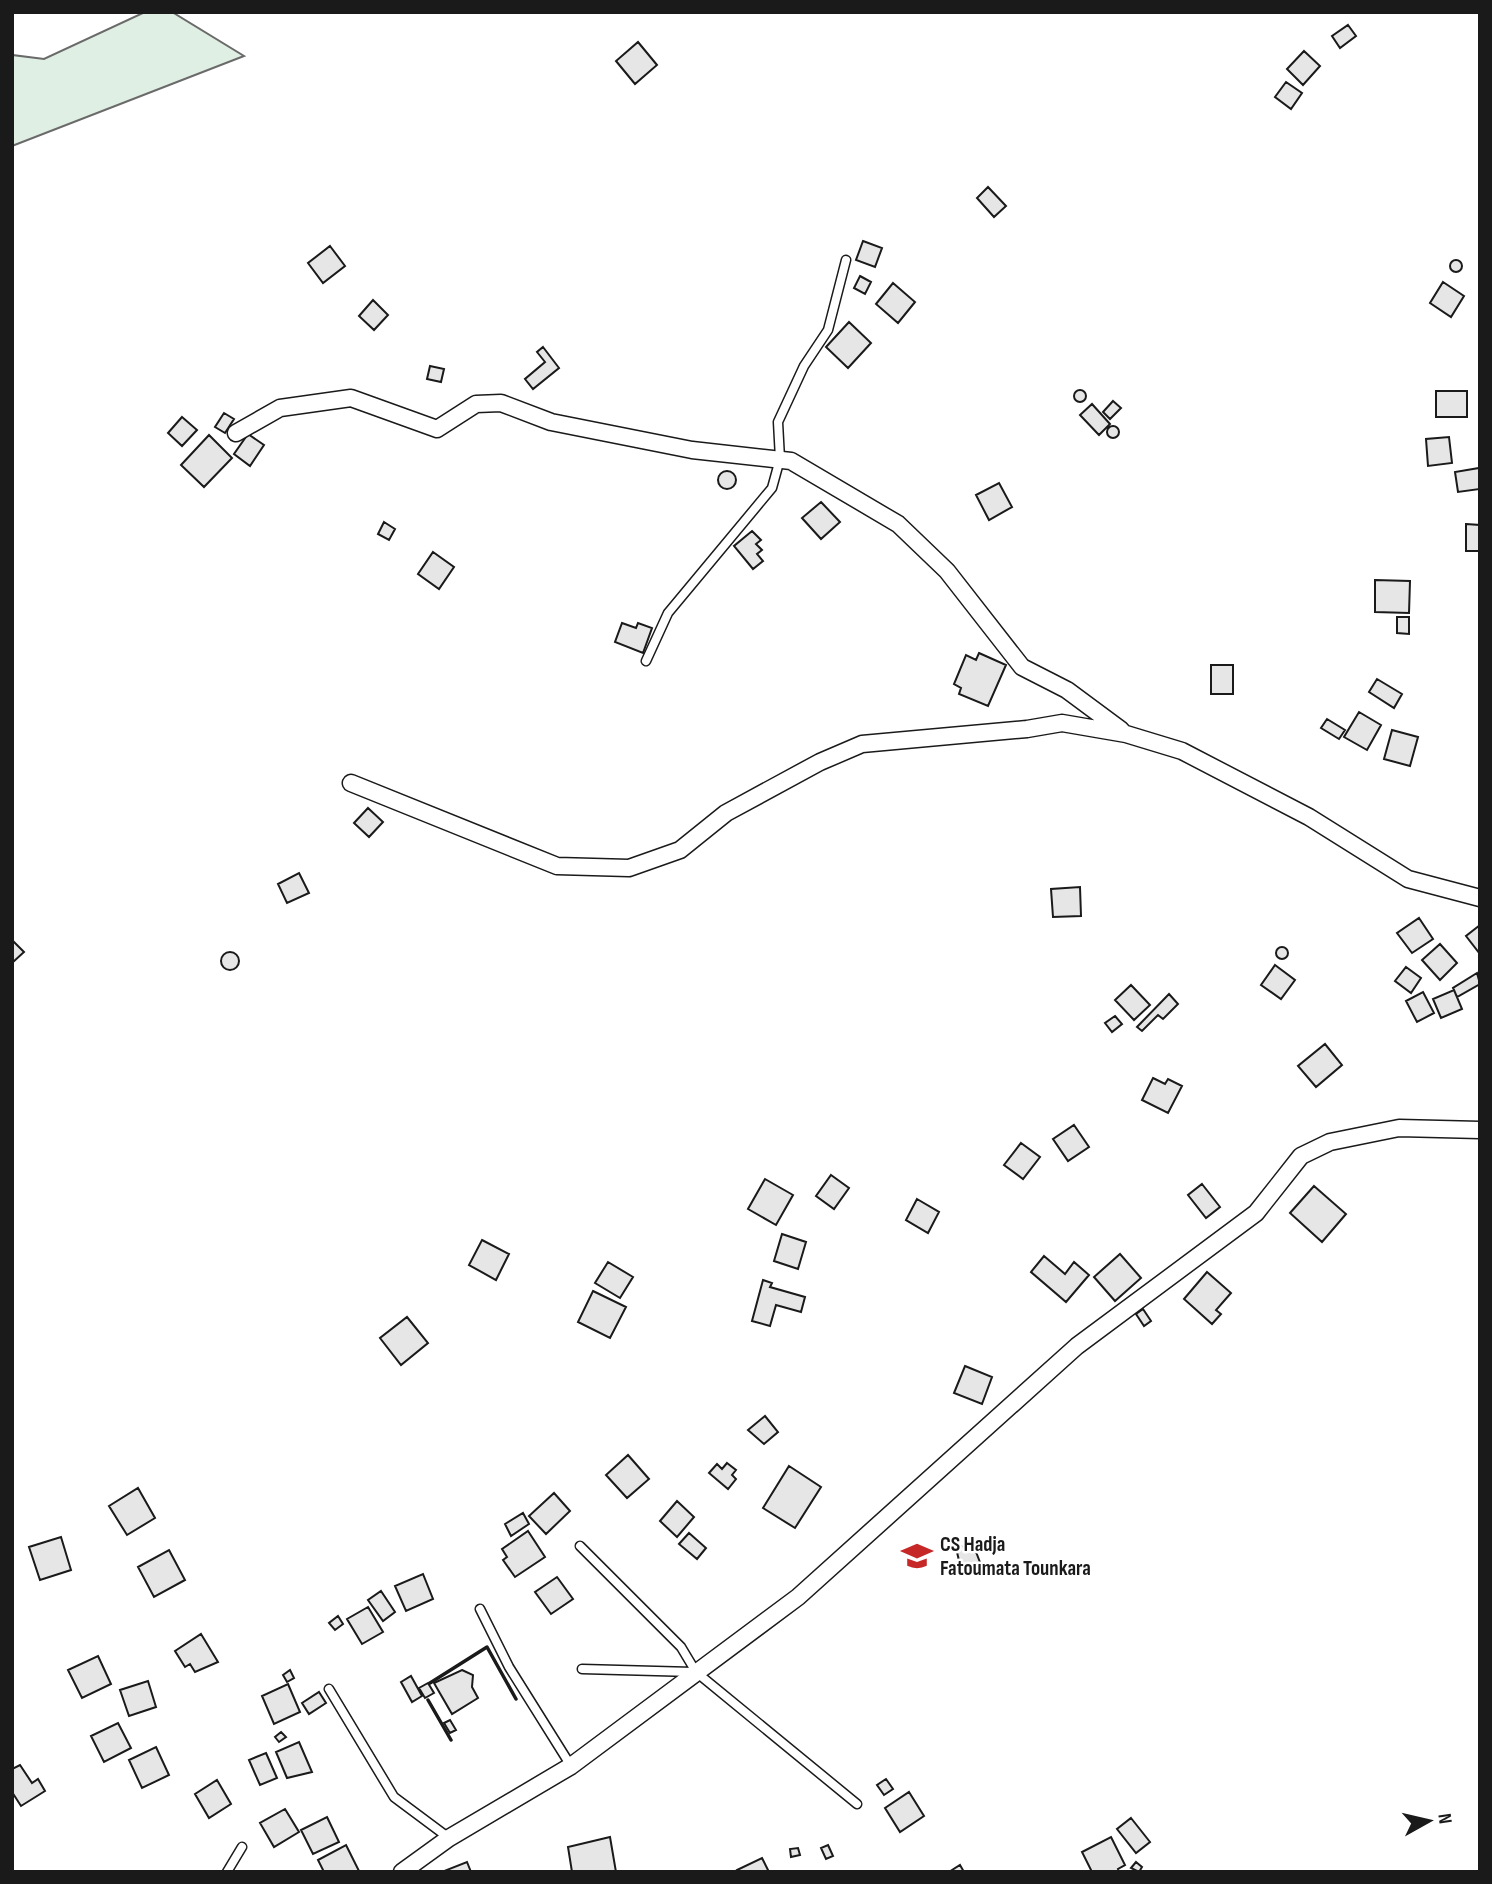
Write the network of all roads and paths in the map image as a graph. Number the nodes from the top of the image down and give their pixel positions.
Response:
1 (846, 260) dead end
2 (236, 433) dead end
3 (780, 460) junction
4 (646, 661) dead end
5 (1126, 734) junction
6 (351, 783) dead end
7 (1480, 898) edge
8 (1480, 1130) edge
9 (580, 1546) dead end
10 (480, 1609) dead end
11 (583, 1669) dead end
12 (696, 1672) junction
13 (329, 1689) dead end
14 (571, 1766) junction
15 (857, 1804) dead end
16 (449, 1838) junction
17 (242, 1847) dead end
18 (228, 1872) edge
19 (402, 1872) edge

1 - 3 lane
2 - 3 street
3 - 4 lane
3 - 5 street
5 - 6 street
5 - 7 street
8 - 12 street
9 - 12 lane
10 - 14 lane
11 - 12 lane
12 - 14 street
12 - 15 lane
13 - 16 lane
14 - 16 street
16 - 19 street
17 - 18 lane

